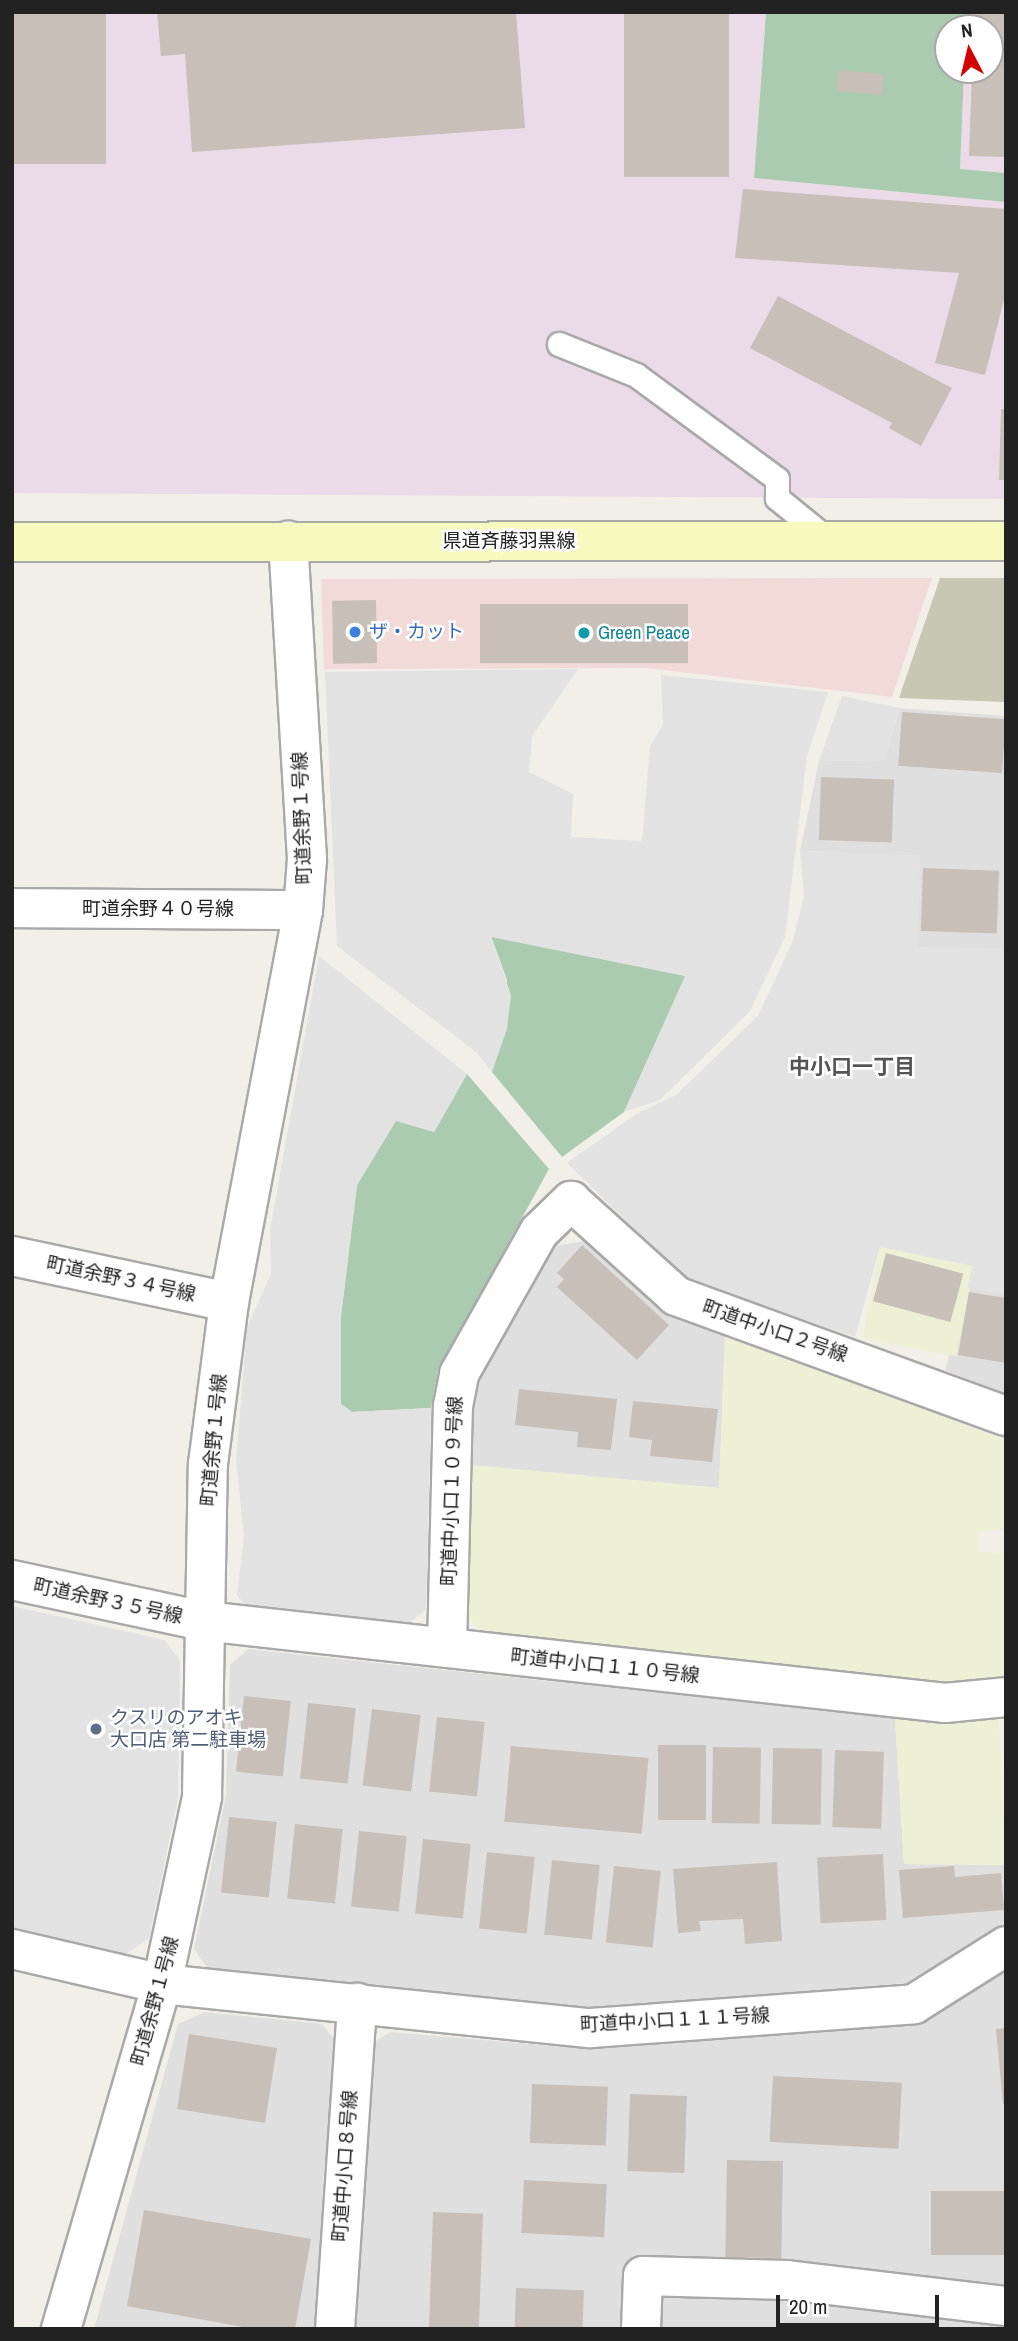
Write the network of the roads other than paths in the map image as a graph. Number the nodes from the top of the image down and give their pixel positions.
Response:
1 (559, 344) dead end
2 (288, 541) junction
3 (830, 541) junction
4 (1006, 541) edge
5 (12, 542) edge
6 (12, 908) edge
7 (303, 910) junction
8 (571, 1201) joint
9 (12, 1255) edge
10 (229, 1302) junction
11 (1006, 1416) edge
12 (12, 1580) edge
13 (204, 1621) junction
14 (447, 1648) junction
15 (1006, 1698) edge
16 (1006, 1946) edge
17 (12, 1949) edge
18 (162, 1984) junction
19 (357, 2003) junction
20 (1006, 2306) edge
21 (61, 2329) edge
22 (335, 2329) edge
23 (641, 2329) edge

1 - 3 lane
2 - 3 main road, 県道斉藤羽黒線
2 - 5 main road, 県道斉藤羽黒線
2 - 7 street, 町道余野１号線
3 - 4 main road, 県道斉藤羽黒線
6 - 7 street, 町道余野４０号線
7 - 10 street, 町道余野１号線
8 - 11 street, 町道中小口２号線
8 - 14 street, 町道中小口１０９号線
9 - 10 street, 町道余野３４号線
10 - 13 street, 町道余野１号線
12 - 13 street, 町道余野３５号線
13 - 14 street, 町道中小口１１０号線
13 - 18 street, 町道余野１号線
14 - 15 street, 町道中小口１１０号線
16 - 19 street, 町道中小口１１１号線
17 - 18 street, 町道中小口１１１号線
18 - 19 street, 町道中小口１１１号線
18 - 21 street, 町道余野１号線
19 - 22 street, 町道中小口８号線
20 - 23 street

